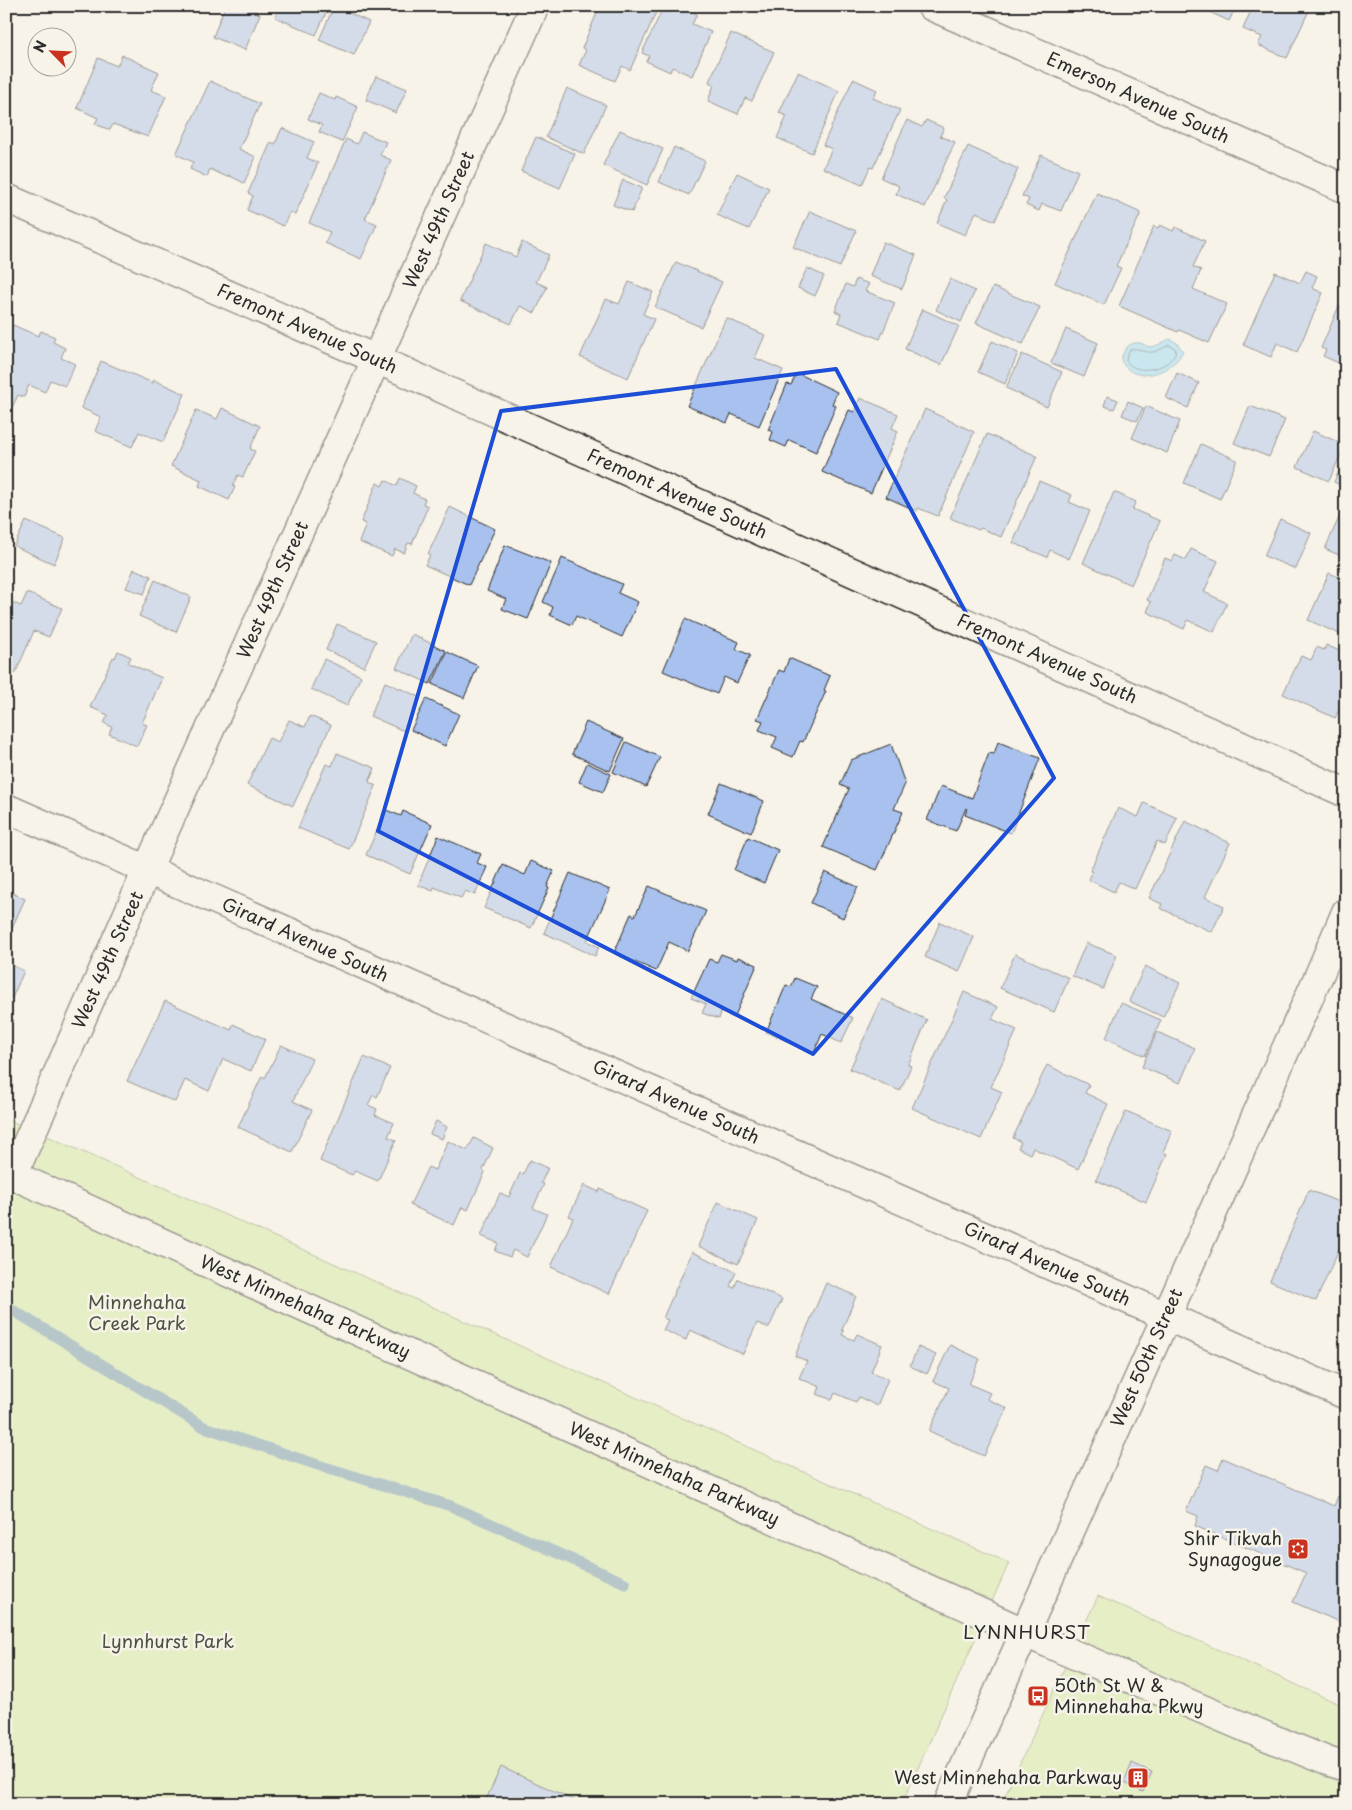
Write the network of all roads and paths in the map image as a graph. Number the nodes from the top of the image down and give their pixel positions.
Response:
1 (535, 6) edge
2 (931, 6) edge
3 (1346, 189) edge
4 (6, 198) edge
5 (376, 359) junction
6 (1346, 793) edge
7 (6, 808) edge
8 (146, 871) junction
9 (1346, 912) edge
10 (10, 1173) edge
11 (1166, 1315) junction
12 (1346, 1395) edge
13 (1024, 1633) junction
14 (1346, 1767) edge
15 (948, 1804) edge

1 - 5 street, West 49th Street
2 - 3 street, Emerson Avenue South
4 - 5 street, Fremont Avenue South
5 - 6 street, Fremont Avenue South
5 - 8 street, West 49th Street
7 - 8 street, Girard Avenue South
8 - 10 street, West 49th Street
8 - 11 street, Girard Avenue South
9 - 11 street, West 50th Street
10 - 13 street, West Minnehaha Parkway
11 - 12 street, Girard Avenue South
11 - 13 street, West 50th Street
13 - 14 street, West Minnehaha Parkway
13 - 15 street, West 50th Street

